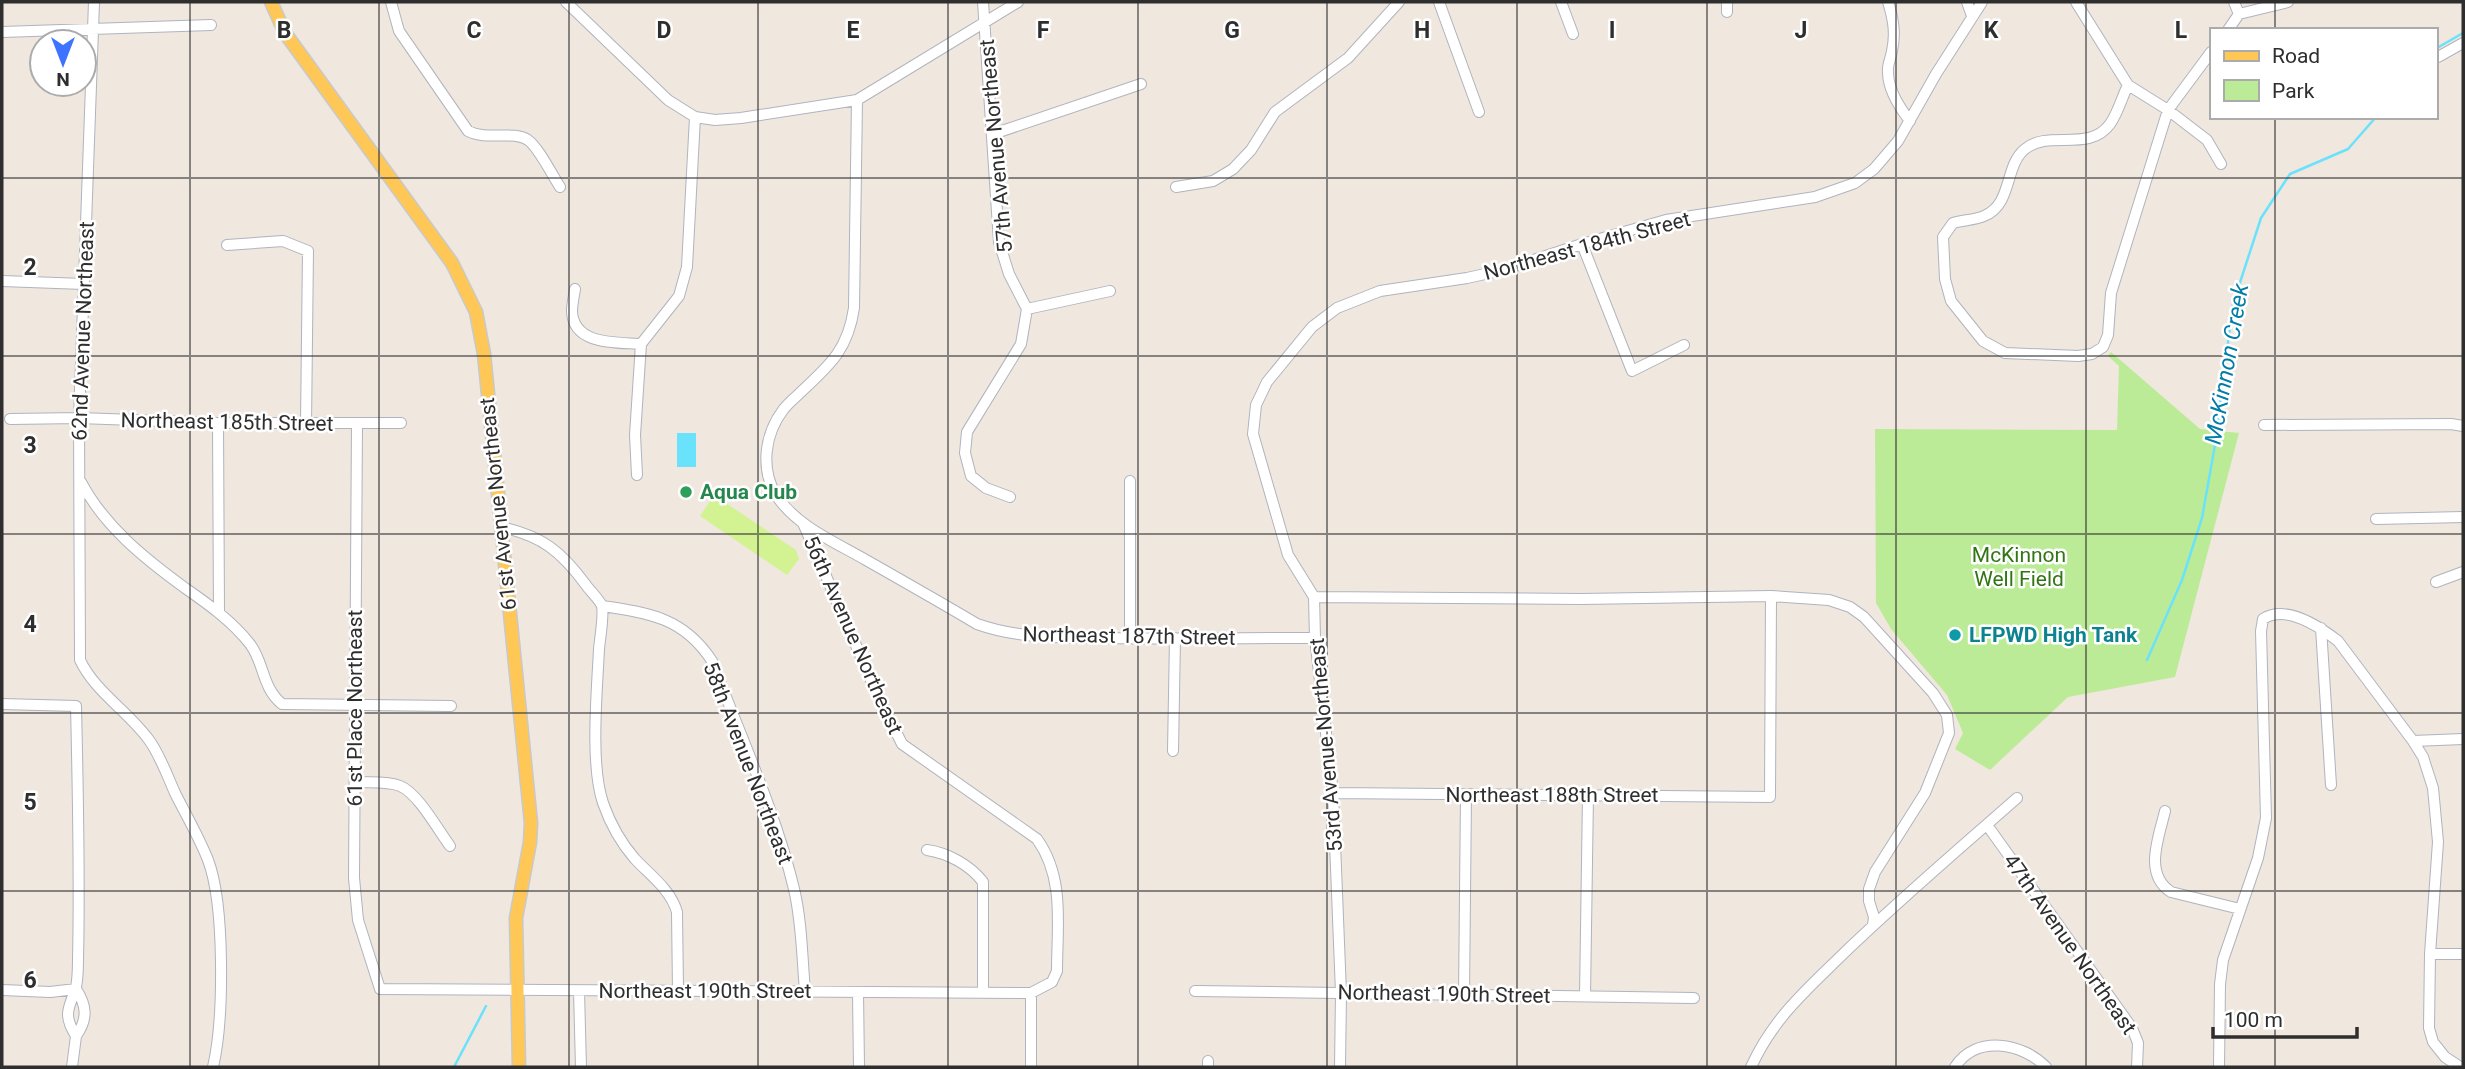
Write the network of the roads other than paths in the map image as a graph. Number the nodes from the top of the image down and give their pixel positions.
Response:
1 (94, 2) edge
2 (271, 2) edge
3 (391, 2) edge
4 (566, 2) edge
5 (983, 2) edge
6 (1018, 2) edge
7 (1399, 2) edge
8 (1439, 2) edge
9 (1561, 2) edge
10 (1888, 2) edge
11 (1966, 2) edge
12 (1982, 2) edge
13 (2076, 2) edge
14 (2234, 2) edge
15 (2288, 2) edge
16 (2239, 15) junction
17 (1972, 16) junction
18 (986, 22) junction
19 (211, 25) dead end
20 (92, 28) edge
21 (2229, 28) edge
22 (98, 29) edge
23 (28, 31) edge
24 (2, 32) edge
25 (1573, 34) dead end
26 (2463, 43) edge
27 (2210, 53) edge
28 (2438, 57) dead end
29 (1141, 84) dead end
30 (2128, 85) junction
31 (90, 98) edge
32 (857, 100) junction
33 (2168, 110) junction
34 (1479, 112) dead end
35 (695, 117) junction
36 (1910, 121) junction
37 (993, 134) junction
38 (2221, 164) dead end
39 (560, 187) dead end
40 (1175, 187) dead end
41 (1582, 244) junction
42 (227, 245) dead end
43 (2, 281) edge
44 (84, 284) junction
45 (575, 289) dead end
46 (1111, 291) dead end
47 (1027, 309) junction
48 (641, 344) junction
49 (1684, 345) dead end
50 (79, 418) junction
51 (10, 419) dead end
52 (218, 423) junction
53 (401, 423) dead end
54 (306, 424) junction
55 (357, 424) junction
56 (2264, 425) dead end
57 (2463, 426) edge
58 (636, 475) dead end
59 (79, 479) junction
60 (1130, 481) dead end
61 (1010, 497) dead end
62 (2463, 517) edge
63 (2376, 519) dead end
64 (803, 523) junction
65 (501, 527) junction
66 (2463, 572) edge
67 (2436, 582) dead end
68 (1770, 596) junction
69 (1314, 597) junction
70 (602, 606) junction
71 (219, 613) junction
72 (2321, 628) junction
73 (1130, 638) junction
74 (1175, 638) junction
75 (1315, 638) junction
76 (2, 704) edge
77 (354, 706) junction
78 (451, 706) dead end
79 (2463, 739) edge
80 (2413, 741) junction
81 (1173, 751) dead end
82 (356, 782) junction
83 (2331, 785) dead end
84 (1333, 793) junction
85 (1466, 794) junction
86 (1588, 795) junction
87 (2017, 798) dead end
88 (2165, 811) dead end
89 (1987, 825) junction
90 (450, 846) dead end
91 (928, 849) dead end
92 (2240, 909) junction
93 (1873, 925) junction
94 (2430, 954) junction
95 (2463, 954) edge
96 (76, 989) junction
97 (380, 989) joint
98 (2, 990) edge
99 (518, 990) junction
100 (579, 991) junction
101 (678, 991) junction
102 (805, 991) junction
103 (1195, 991) dead end
104 (858, 992) junction
105 (983, 992) junction
106 (1031, 993) junction
107 (1341, 993) junction
108 (1464, 995) junction
109 (1585, 996) junction
110 (1694, 998) dead end
111 (76, 1036) junction
112 (72, 1067) edge
113 (213, 1067) edge
114 (519, 1067) edge
115 (582, 1067) edge
116 (859, 1067) edge
117 (1031, 1067) edge
118 (1340, 1067) edge
119 (1751, 1067) edge
120 (1955, 1067) edge
121 (2046, 1067) edge
122 (2137, 1067) edge
123 (2219, 1067) edge
124 (2460, 1067) edge

1 - 20 street, 62nd Avenue Northeast
2 - 65 main road, 61st Avenue Northeast
3 - 39 street
4 - 35 street
5 - 18 street, 57th Avenue Northeast
6 - 18 street
7 - 40 street
8 - 34 street
9 - 25 street
10 - 36 street
11 - 17 street
12 - 17 street, Northeast 184th Street
13 - 30 street
14 - 16 street
15 - 16 street
16 - 21 street
17 - 36 street, Northeast 184th Street
18 - 32 street
18 - 37 street, 57th Avenue Northeast
19 - 22 street
23 - 24 street
26 - 28 street
27 - 33 street
29 - 37 street
30 - 33 street
30 - 33 street
31 - 44 street, 62nd Avenue Northeast
32 - 35 street
32 - 64 street
33 - 38 street
35 - 48 street
36 - 41 street, Northeast 184th Street
37 - 47 street, 57th Avenue Northeast
41 - 49 street
41 - 69 street, Northeast 184th Street
42 - 54 street
43 - 44 street
44 - 50 street, 62nd Avenue Northeast
45 - 48 street
46 - 47 street
47 - 61 street
48 - 58 street
50 - 51 street, Northeast 185th Street
50 - 52 street, Northeast 185th Street
50 - 59 street, 62nd Avenue Northeast
52 - 54 street, Northeast 185th Street
52 - 71 street
53 - 55 street, Northeast 185th Street
54 - 55 street, Northeast 185th Street
55 - 77 street, 61st Place Northeast
56 - 57 street
59 - 71 street
59 - 113 street, 62nd Avenue Northeast
60 - 73 street
62 - 63 street
64 - 73 street, Northeast 187th Street
64 - 106 street, 56th Avenue Northeast
65 - 70 street
65 - 99 main road, 61st Avenue Northeast
66 - 67 street
68 - 69 street
68 - 86 street, Northeast 188th Street
68 - 93 street
69 - 75 street, 53rd Avenue Northeast
70 - 101 street
70 - 102 street, 58th Avenue Northeast
71 - 77 street
72 - 80 street
72 - 83 street
72 - 92 street
73 - 74 street, Northeast 187th Street
74 - 75 street, Northeast 187th Street
74 - 81 street
75 - 84 street, 53rd Avenue Northeast
76 - 96 street
77 - 78 street
77 - 82 street, 61st Place Northeast
79 - 80 street
80 - 94 street
82 - 90 street
82 - 97 street, 61st Place Northeast
84 - 85 street, Northeast 188th Street
84 - 107 street, 53rd Avenue Northeast
85 - 86 street, Northeast 188th Street
85 - 108 street
86 - 109 street
87 - 89 street
88 - 92 street
89 - 93 street
89 - 122 street, 47th Avenue Northeast
91 - 105 street
92 - 123 street
93 - 119 street
94 - 95 street
94 - 124 street
96 - 98 street
96 - 111 street
96 - 111 street
97 - 99 street, Northeast 190th Street
99 - 100 street, Northeast 190th Street
99 - 114 main road, 61st Avenue Northeast
100 - 101 street, Northeast 190th Street
100 - 115 street
101 - 102 street, Northeast 190th Street
102 - 104 street, Northeast 190th Street
103 - 107 street, Northeast 190th Street
104 - 105 street, Northeast 190th Street
104 - 116 street
105 - 106 street, Northeast 190th Street
106 - 117 street
107 - 108 street, Northeast 190th Street
107 - 118 street, 53rd Avenue Northeast
108 - 109 street, Northeast 190th Street
109 - 110 street, Northeast 190th Street
111 - 112 street
120 - 121 street

